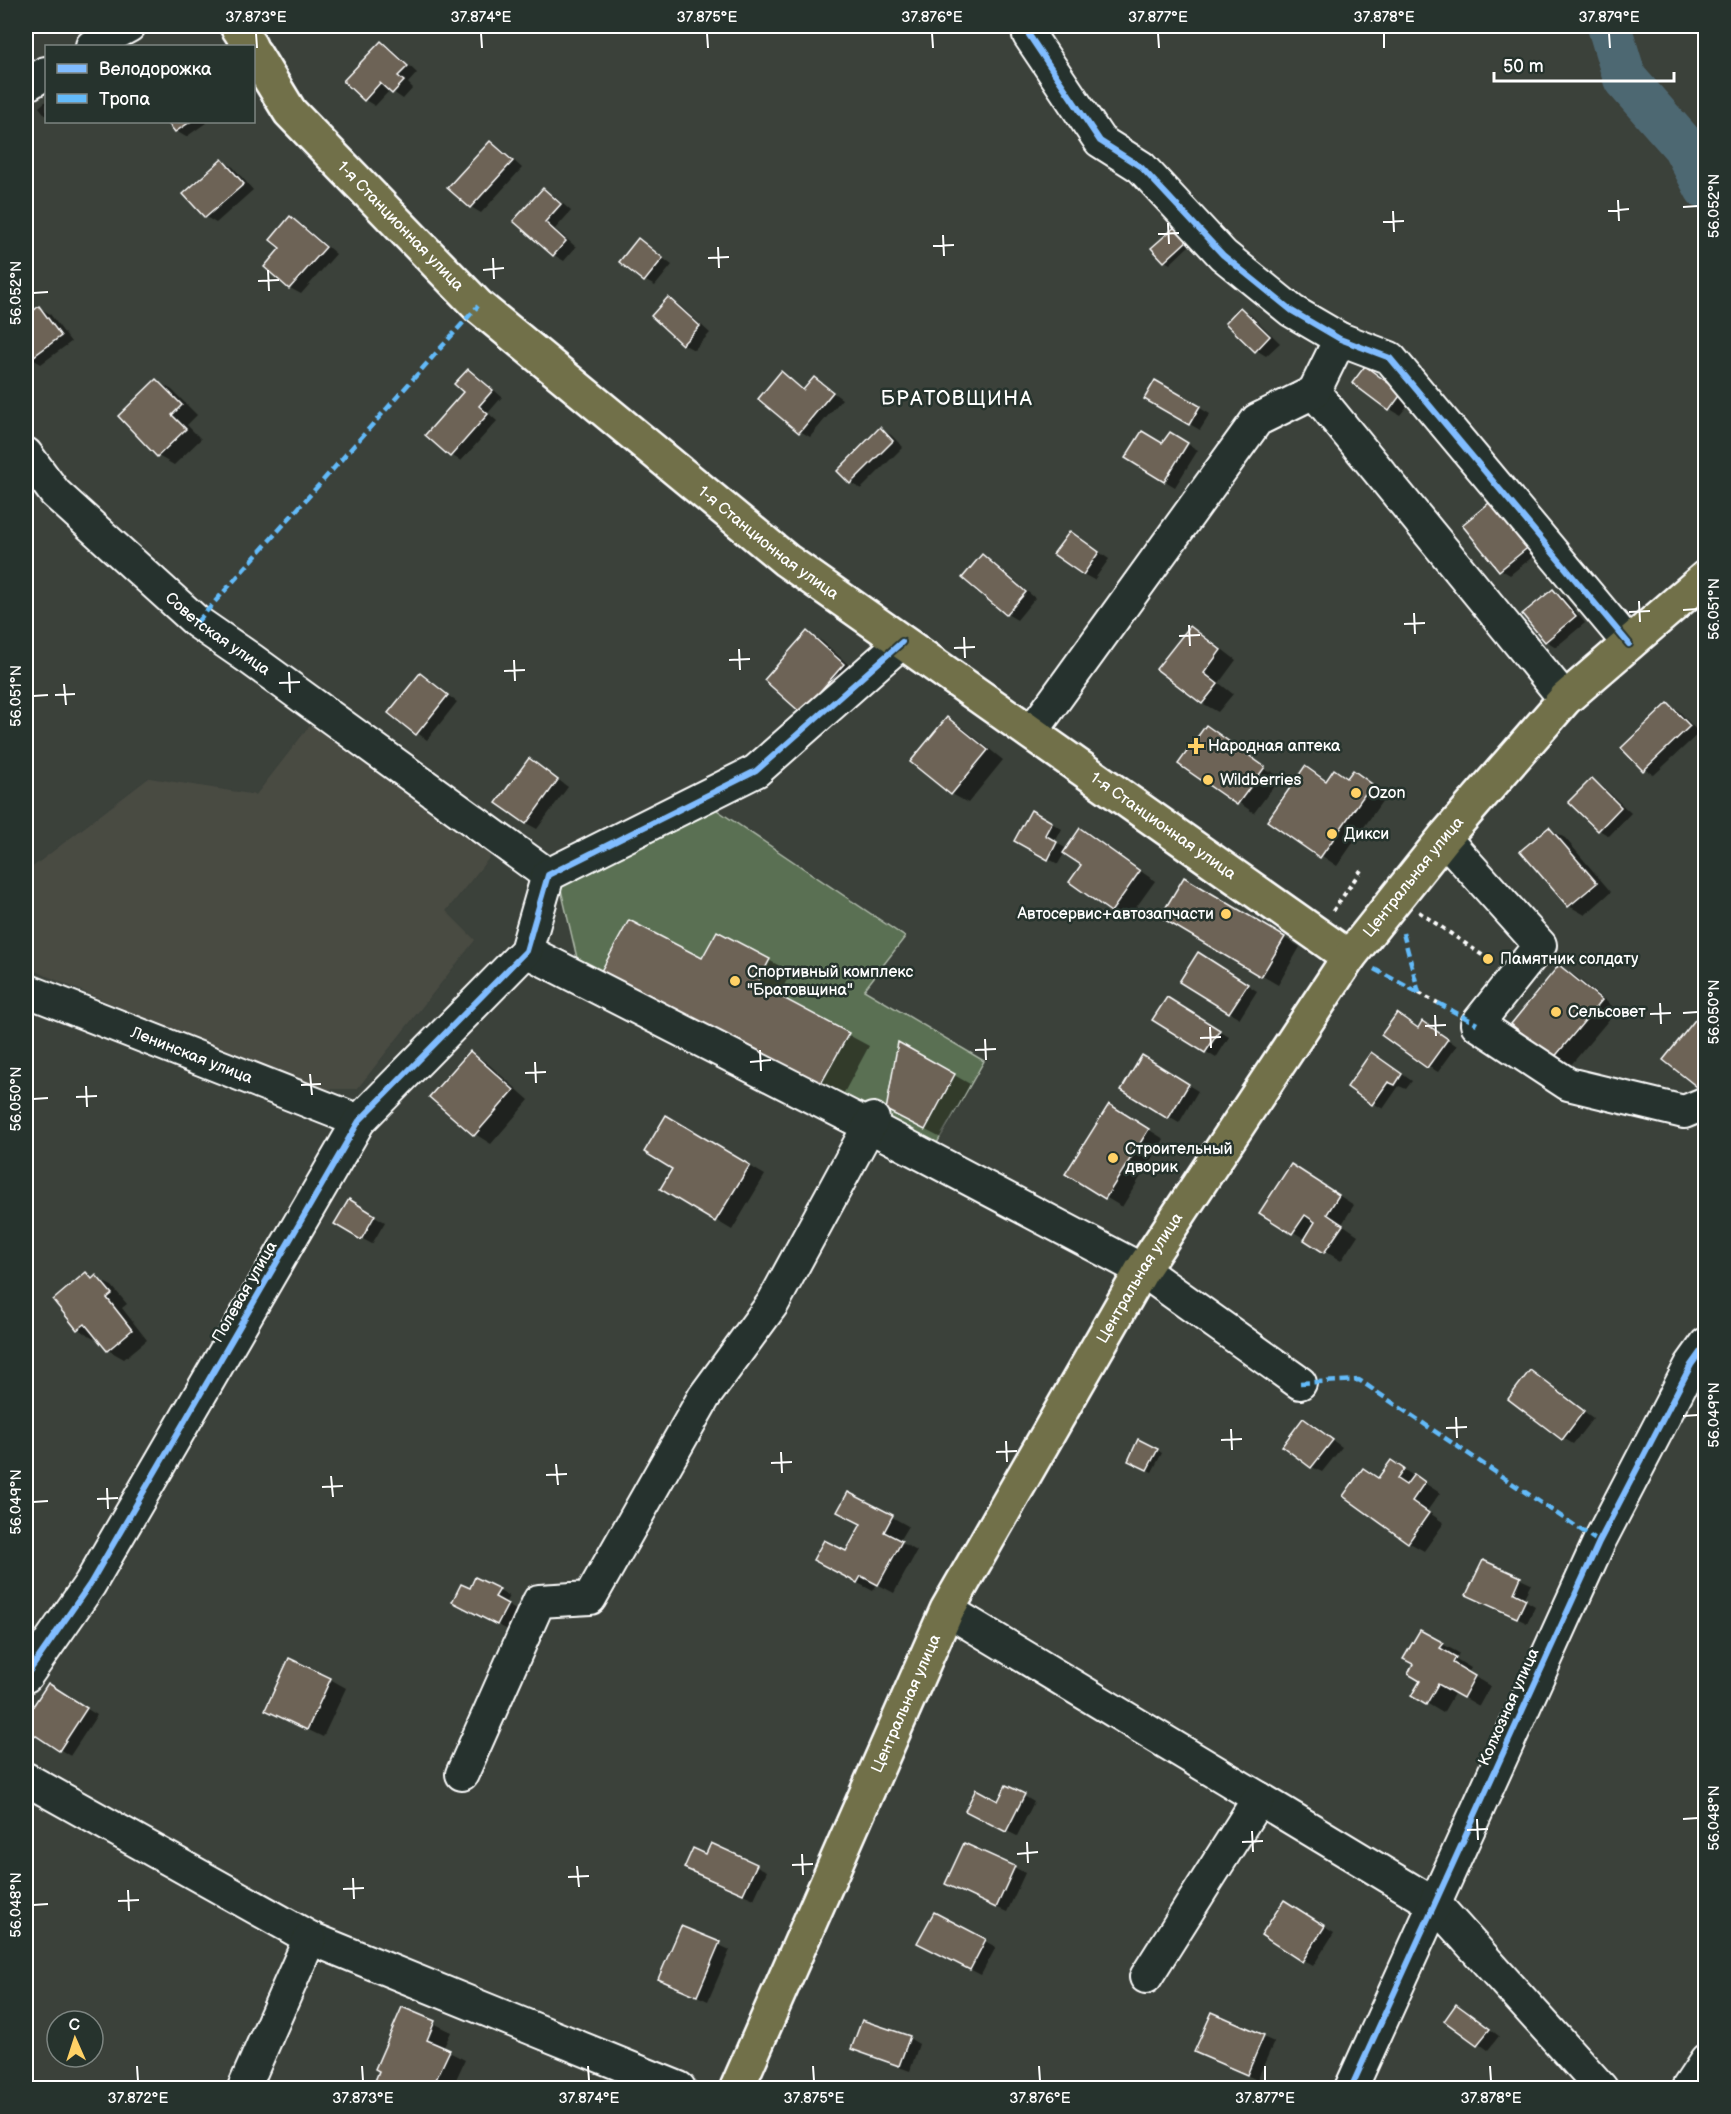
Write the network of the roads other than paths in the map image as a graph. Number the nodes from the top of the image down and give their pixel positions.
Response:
1 (129, 26) edge
2 (237, 26) edge
3 (1027, 26) edge
4 (94, 45) edge
5 (249, 45) edge
6 (255, 54) edge
7 (45, 74) edge
8 (26, 86) edge
9 (1340, 339) junction
10 (1314, 392) junction
11 (26, 454) edge
12 (1706, 577) edge
13 (902, 642) junction
14 (1629, 644) junction
15 (1565, 699) junction
16 (1031, 733) junction
17 (1444, 838) junction
18 (548, 875) junction
19 (526, 951) junction
20 (1349, 957) junction
21 (26, 990) edge
22 (1706, 1103) edge
23 (359, 1122) junction
24 (871, 1123) junction
25 (1142, 1270) junction
26 (1706, 1344) edge
27 (1300, 1383) dead end
28 (947, 1610) junction
29 (26, 1676) edge
30 (462, 1774) dead end
31 (26, 1779) edge
32 (1259, 1798) junction
33 (1436, 1905) junction
34 (310, 1938) junction
35 (1146, 1977) dead end
36 (1706, 2061) edge
37 (244, 2088) edge
38 (679, 2088) edge
39 (737, 2088) edge
40 (1352, 2088) edge
41 (1601, 2088) edge
42 (1688, 2088) edge

1 - 4 street
2 - 5 main road
3 - 9 street
6 - 13 main road, 1-я Станционная улица
7 - 8 street
9 - 10 street
9 - 14 street
10 - 15 street
10 - 16 street
11 - 18 street, Советская улица
12 - 14 main road, Центральная улица
13 - 16 main road, 1-я Станционная улица
13 - 18 street
14 - 15 main road, Центральная улица
15 - 17 main road, Центральная улица
16 - 20 main road, 1-я Станционная улица
17 - 20 main road, Центральная улица
17 - 22 street
18 - 19 street
19 - 23 street, Полевая улица
19 - 24 street
20 - 25 main road, Центральная улица
21 - 23 street, Ленинская улица
23 - 29 street, Полевая улица
24 - 25 street
24 - 30 street
25 - 27 street
25 - 28 main road, Центральная улица
26 - 33 street, Колхозная улица
28 - 32 street
28 - 39 main road, Центральная улица
31 - 34 street
32 - 33 street
32 - 35 street
33 - 40 street, Колхозная улица
33 - 41 street
34 - 37 street
34 - 38 street
36 - 42 street

